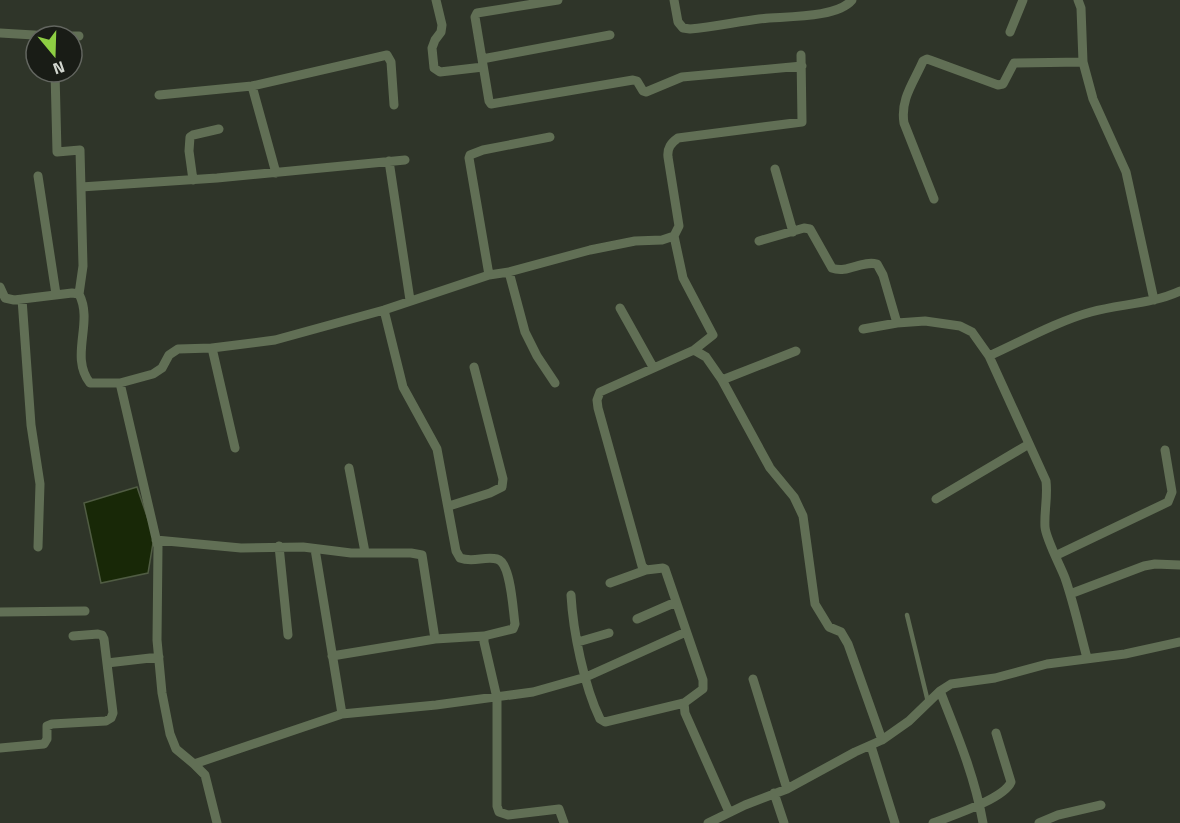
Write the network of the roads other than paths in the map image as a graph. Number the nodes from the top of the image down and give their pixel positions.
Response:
1 (436, 0) edge
2 (558, 0) edge
3 (674, 0) edge
4 (852, 0) edge
5 (1023, 0) edge
6 (1078, 0) edge
7 (521, 3) edge
8 (1010, 32) dead end
9 (0, 33) edge
10 (24, 34) edge
11 (610, 35) dead end
12 (801, 55) dead end
13 (1083, 62) junction
14 (482, 63) junction
15 (802, 66) junction
16 (55, 84) edge
17 (252, 86) junction
18 (159, 95) dead end
19 (394, 105) dead end
20 (219, 129) dead end
21 (550, 137) dead end
22 (405, 160) dead end
23 (389, 161) junction
24 (776, 168) dead end
25 (276, 173) junction
26 (38, 176) dead end
27 (193, 180) junction
28 (81, 187) junction
29 (934, 199) dead end
30 (793, 232) junction
31 (674, 236) junction
32 (759, 241) dead end
33 (509, 272) junction
34 (489, 275) junction
35 (0, 287) edge
36 (1180, 291) edge
37 (56, 294) junction
38 (79, 294) junction
39 (22, 299) junction
40 (410, 300) junction
41 (1154, 300) junction
42 (620, 308) dead end
43 (384, 310) junction
44 (897, 323) junction
45 (863, 330) dead end
46 (212, 348) junction
47 (694, 350) junction
48 (796, 351) dead end
49 (989, 356) junction
50 (474, 367) dead end
51 (653, 367) junction
52 (722, 380) junction
53 (120, 383) junction
54 (555, 383) dead end
55 (1029, 444) junction
56 (235, 448) dead end
57 (1165, 450) dead end
58 (349, 468) dead end
59 (936, 500) dead end
60 (449, 506) junction
61 (156, 540) junction
62 (279, 546) junction
63 (38, 547) dead end
64 (315, 549) junction
65 (365, 552) junction
66 (1057, 555) junction
67 (1180, 565) edge
68 (646, 570) junction
69 (610, 583) dead end
70 (1070, 594) junction
71 (571, 595) dead end
72 (676, 602) junction
73 (86, 611) dead end
74 (0, 612) edge
75 (907, 615) dead end
76 (637, 619) dead end
77 (686, 632) junction
78 (609, 633) dead end
79 (288, 635) dead end
80 (73, 636) dead end
81 (484, 636) junction
82 (435, 639) junction
83 (578, 642) junction
84 (1180, 642) edge
85 (332, 656) junction
86 (159, 657) junction
87 (1087, 658) junction
88 (107, 663) junction
89 (586, 677) junction
90 (753, 679) dead end
91 (940, 691) junction
92 (497, 698) junction
93 (928, 702) junction
94 (684, 703) junction
95 (342, 714) junction
96 (996, 734) dead end
97 (882, 740) junction
98 (871, 746) junction
99 (0, 748) edge
100 (194, 764) junction
101 (787, 789) junction
102 (774, 793) junction
103 (980, 804) junction
104 (1101, 805) dead end
105 (729, 812) junction
106 (217, 823) edge
107 (564, 823) edge
108 (708, 823) edge
109 (784, 823) edge
110 (896, 823) edge
111 (933, 823) edge
112 (983, 823) edge
113 (1039, 823) edge

1 - 14 street
2 - 7 street
3 - 4 street
5 - 8 street
6 - 13 street
7 - 14 street
9 - 10 street
11 - 14 street
12 - 15 street
13 - 29 street
13 - 41 street
14 - 15 street
15 - 31 street
16 - 28 street
17 - 18 street
17 - 19 street
17 - 25 street
20 - 27 street
21 - 34 street
22 - 23 street
23 - 25 street
23 - 40 street
24 - 30 street
25 - 27 street
26 - 37 street
27 - 28 street
28 - 38 street
30 - 32 street
30 - 44 street
31 - 33 street
31 - 47 street
33 - 34 street
33 - 54 street
34 - 40 street
35 - 39 street
36 - 41 street
37 - 38 street
37 - 39 street
38 - 53 street
39 - 63 street
40 - 43 street
41 - 49 street
42 - 51 street
43 - 46 street
43 - 60 street
44 - 45 street
44 - 49 street
46 - 53 street
46 - 56 street
47 - 51 street
47 - 52 street
48 - 52 street
49 - 55 street
50 - 60 street
51 - 68 street
52 - 97 street
53 - 61 street
55 - 59 street
55 - 66 street
57 - 66 street
58 - 65 street
60 - 81 street
61 - 62 street
61 - 86 street
62 - 64 street
62 - 79 street
64 - 65 street
64 - 85 street
65 - 82 street
66 - 70 street
67 - 70 street
68 - 69 street
68 - 72 street
70 - 87 street
71 - 83 street
72 - 76 street
72 - 77 street
73 - 74 street
75 - 93 lane
77 - 89 street
77 - 94 street
78 - 83 street
80 - 88 street
81 - 82 street
81 - 92 street
82 - 85 street
83 - 89 street
84 - 87 street
85 - 95 street
86 - 88 street
86 - 100 street
87 - 91 street
88 - 99 street
89 - 92 street
89 - 94 street
90 - 101 street
91 - 93 street
91 - 103 street
92 - 95 street
92 - 107 street
93 - 97 street
94 - 105 street
95 - 100 street
96 - 103 street
97 - 98 street
98 - 101 street
98 - 110 street
100 - 106 street
101 - 102 street
102 - 105 street
102 - 109 street
103 - 111 street
103 - 112 street
104 - 113 street
105 - 108 street

